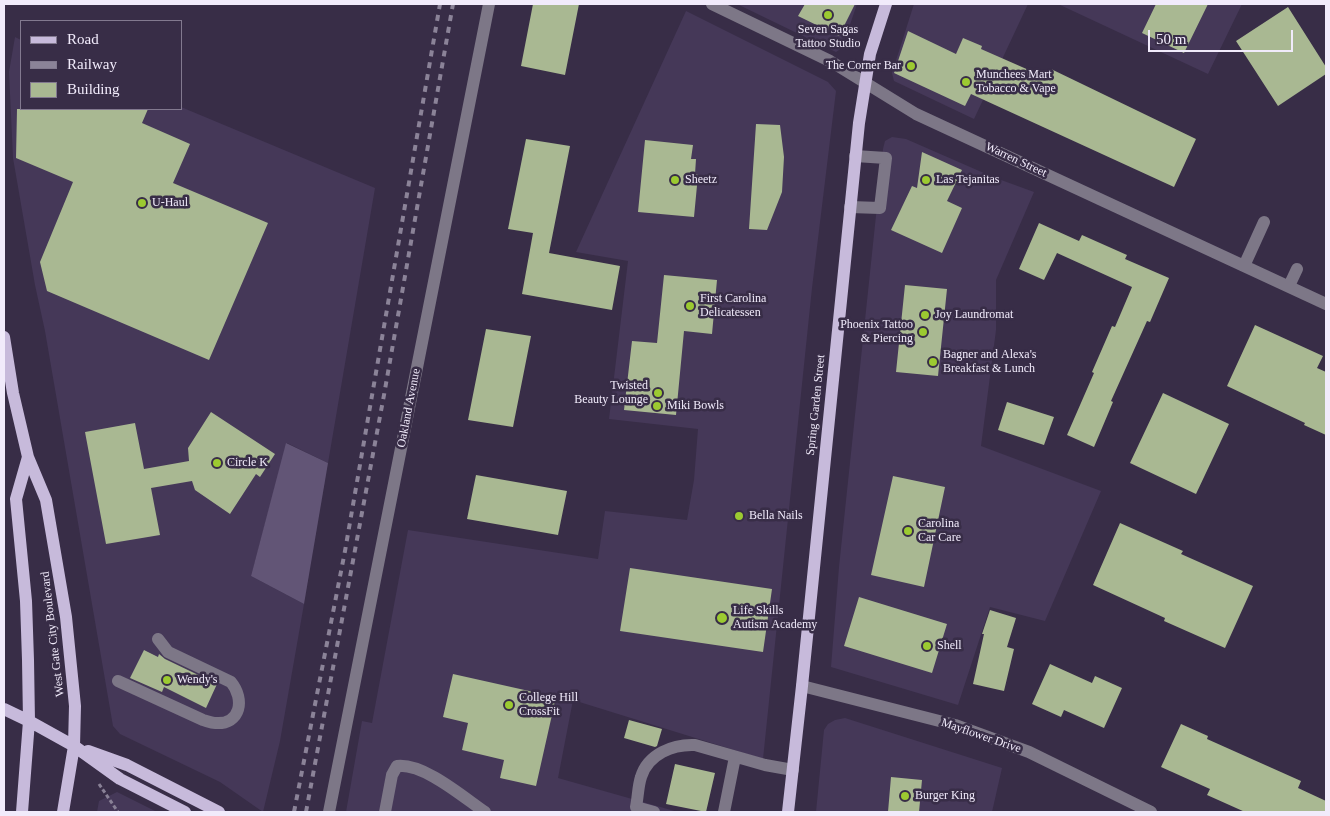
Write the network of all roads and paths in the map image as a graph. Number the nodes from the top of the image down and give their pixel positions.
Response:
1 (489, 4) edge
2 (712, 4) edge
3 (886, 4) edge
4 (864, 82) junction
5 (855, 156) junction
6 (850, 207) junction
7 (1264, 222) dead end
8 (1244, 266) junction
9 (1297, 269) dead end
10 (1289, 286) junction
11 (1326, 304) edge
12 (4, 337) edge
13 (28, 457) junction
14 (158, 640) dead end
15 (118, 681) dead end
16 (802, 686) junction
17 (4, 708) edge
18 (29, 721) junction
19 (74, 746) junction
20 (735, 757) junction
21 (793, 770) junction
22 (22, 812) edge
23 (64, 812) edge
24 (185, 812) edge
25 (219, 812) edge
26 (329, 812) edge
27 (385, 812) edge
28 (485, 812) edge
29 (654, 812) edge
30 (724, 812) edge
31 (788, 812) edge
32 (1151, 812) edge

1 - 26 street, Oakland Avenue
2 - 4 street, Warren Street
3 - 4 main road, Spring Garden Street
4 - 5 main road, Spring Garden Street
4 - 8 street, Warren Street
5 - 6 main road, Spring Garden Street
5 - 6 street
6 - 16 main road, Spring Garden Street
7 - 8 street
8 - 10 street, Warren Street
9 - 10 street
10 - 11 street, Warren Street
12 - 13 main road, West Gate City Boulevard
13 - 18 main road, West Gate City Boulevard
13 - 19 main road, West Gate City Boulevard
14 - 15 street
16 - 21 main road, Spring Garden Street
16 - 32 street, Mayflower Drive
17 - 18 main road
18 - 19 main road
18 - 22 main road, West Gate City Boulevard
19 - 23 main road, West Gate City Boulevard
19 - 24 main road
19 - 25 main road
20 - 21 street
20 - 29 street
20 - 30 street
21 - 31 main road, Spring Garden Street
27 - 28 street

